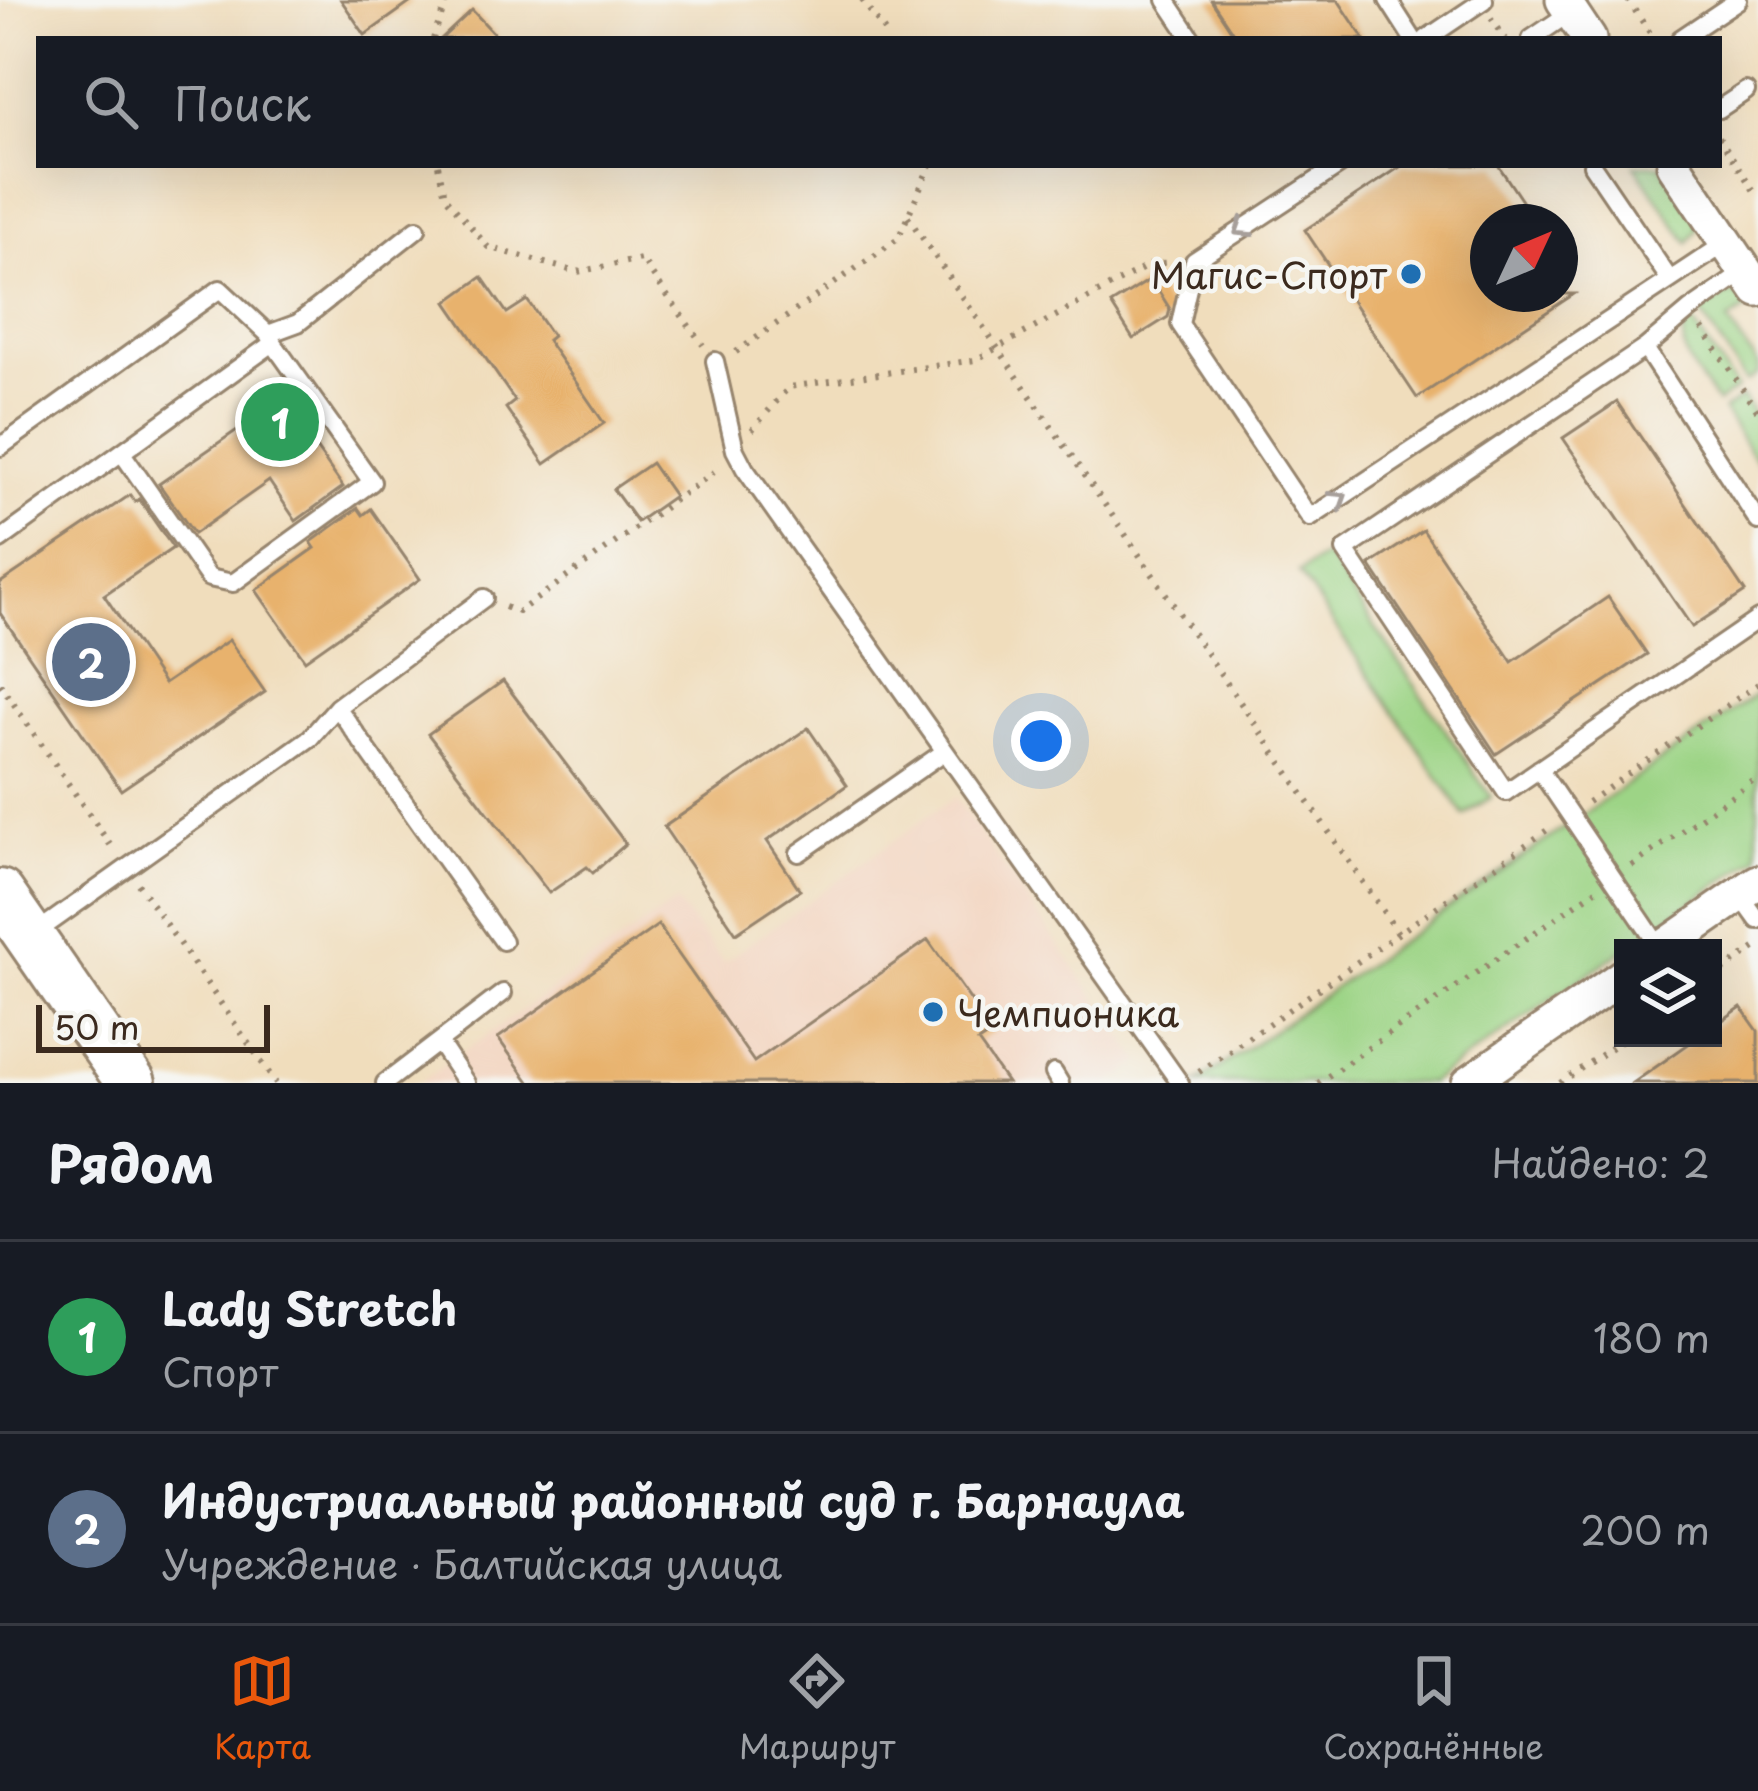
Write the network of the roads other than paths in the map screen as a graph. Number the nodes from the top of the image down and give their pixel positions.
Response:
1 (1166, 0) edge
2 (1388, 0) edge
3 (1484, 0) edge
4 (1738, 0) edge
5 (1574, 17) edge
6 (1190, 36) edge
7 (1411, 36) edge
8 (1430, 36) edge
9 (1537, 36) edge
10 (1684, 36) edge
11 (1746, 91) dead end
12 (1722, 107) edge
13 (1335, 168) edge
14 (1594, 168) edge
15 (1676, 168) edge
16 (417, 229) dead end
17 (1726, 243) junction
18 (1670, 280) junction
19 (1752, 280) edge
20 (270, 338) junction
21 (1645, 348) junction
22 (716, 363) road end
23 (0, 447) edge
24 (122, 453) junction
25 (1758, 520) edge
26 (0, 540) edge
27 (484, 598) road end
28 (1758, 619) edge
29 (337, 707) junction
30 (944, 752) junction
31 (1540, 769) junction
32 (800, 853) dead end
33 (0, 894) edge
34 (1752, 899) edge
35 (30, 937) junction
36 (1656, 939) edge
37 (1679, 939) edge
38 (503, 941) dead end
39 (1614, 982) edge
40 (503, 993) dead end
41 (440, 1044) junction
42 (131, 1083) edge
43 (385, 1083) edge
44 (466, 1083) edge
45 (1181, 1083) edge
46 (1469, 1083) edge

1 - 6 lane
2 - 7 lane
3 - 8 lane
4 - 10 lane
5 - 9 lane
11 - 12 lane
13 -> 18 lane
14 - 18 lane
15 - 17 street
16 - 20 lane
17 - 18 lane
17 - 19 street
19 - 21 lane
20 - 23 lane
20 - 24 lane
20 - 24 lane
21 - 25 lane
21 - 31 lane
22 - 30 lane
24 - 26 lane
27 - 29 lane
28 - 31 lane
29 - 35 lane
29 - 38 lane
30 - 32 lane
30 - 45 lane
31 - 36 lane
33 - 35 main road
34 - 37 street
35 - 42 main road
39 - 46 street
40 - 41 lane
41 - 43 lane
41 - 44 lane

